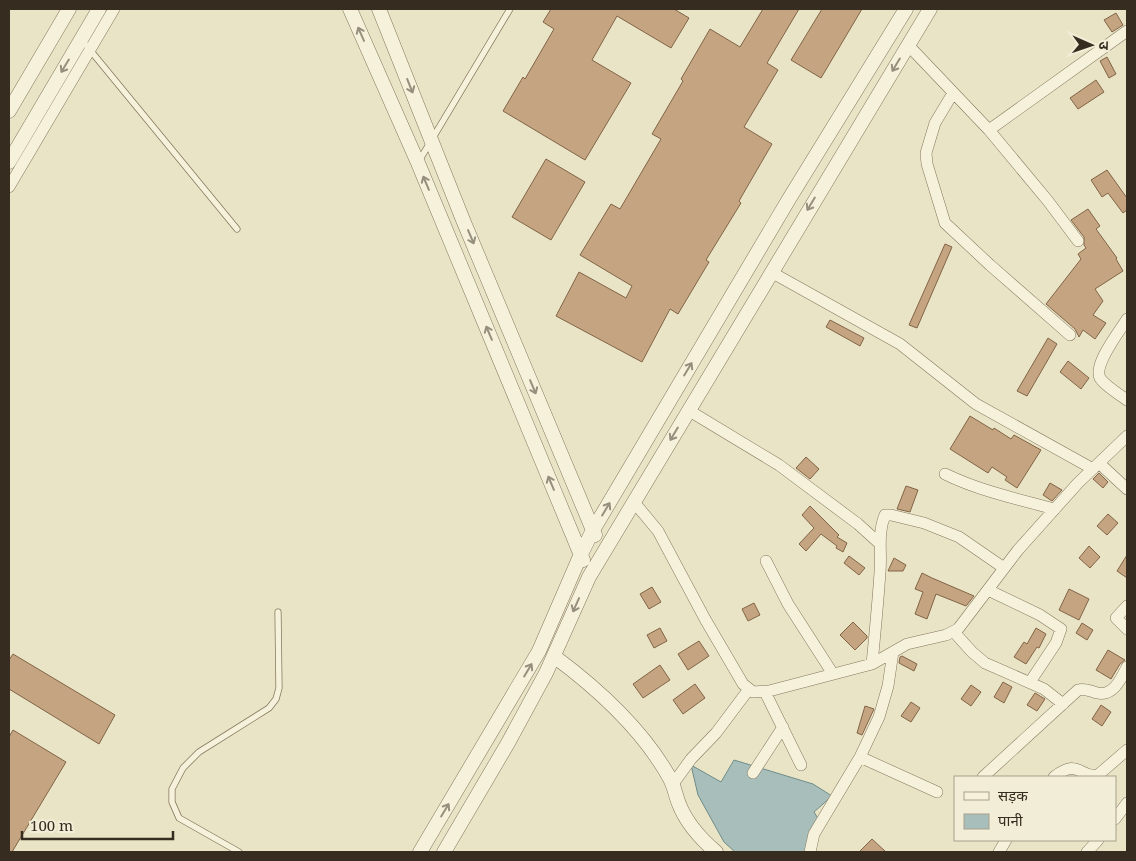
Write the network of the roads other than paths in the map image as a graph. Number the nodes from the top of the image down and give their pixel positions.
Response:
1 (69, 9) edge
2 (99, 9) edge
3 (114, 9) edge
4 (350, 9) edge
5 (379, 9) edge
6 (510, 9) edge
7 (906, 9) edge
8 (928, 9) edge
9 (1127, 32) edge
10 (86, 44) junction
11 (908, 45) junction
12 (13, 93) edge
13 (952, 94) junction
14 (9, 111) edge
15 (989, 130) junction
16 (432, 140) junction
17 (9, 162) edge
18 (418, 163) junction
19 (9, 187) edge
20 (237, 230) dead end
21 (1078, 241) dead end
22 (771, 272) junction
23 (1127, 320) edge
24 (1070, 335) dead end
25 (1127, 400) edge
26 (688, 410) junction
27 (1127, 436) edge
28 (1096, 466) junction
29 (945, 474) dead end
30 (1127, 490) edge
31 (634, 502) junction
32 (1055, 509) junction
33 (593, 530) junction
34 (879, 543) junction
35 (603, 553) junction
36 (581, 554) junction
37 (766, 561) dead end
38 (1004, 568) junction
39 (589, 577) junction
40 (988, 590) junction
41 (1127, 606) edge
42 (278, 612) dead end
43 (1127, 628) edge
44 (954, 632) junction
45 (893, 652) junction
46 (554, 658) junction
47 (872, 664) junction
48 (1127, 667) edge
49 (833, 674) junction
50 (1030, 682) junction
51 (749, 689) junction
52 (765, 692) junction
53 (1064, 704) junction
54 (783, 728) junction
55 (1127, 750) edge
56 (860, 757) junction
57 (801, 765) dead end
58 (753, 773) dead end
59 (984, 776) edge
60 (1055, 776) edge
61 (1094, 776) edge
62 (1094, 776) edge
63 (673, 784) junction
64 (937, 792) dead end
65 (1127, 803) edge
66 (1116, 818) edge
67 (1005, 841) edge
68 (1097, 841) edge
69 (239, 852) edge
70 (420, 852) edge
71 (444, 852) edge
72 (716, 852) edge
73 (810, 852) edge
74 (999, 852) edge
75 (1087, 852) edge

1 - 12 street
2 - 10 street
3 - 10 street
18 -> 4 street
5 -> 16 street
6 - 16 lane
33 -> 7 street
8 - 11 street
9 - 15 street
10 -> 17 street
10 - 19 street
10 - 20 lane
11 - 13 street
11 -> 22 street
12 - 14 street
13 - 15 street
13 - 24 street
15 - 21 street
16 - 18 lane
16 -> 33 street
36 -> 18 street
22 - 26 street
22 - 28 street
23 - 25 street
26 -> 31 street
26 - 34 street
27 - 28 street
28 - 30 street
28 - 32 street
29 - 32 street
31 - 35 street
31 - 51 street
32 - 38 street
33 - 35 street
33 - 36 street
34 - 38 street
34 - 47 street
35 - 39 street
36 - 39 street
70 -> 36 street
37 - 49 street
38 - 40 street
39 -> 46 street
40 - 44 street
40 - 50 street
41 - 43 street
42 - 69 lane
44 - 45 street
44 - 50 street
45 - 47 street
45 - 56 street
46 - 63 street
46 - 71 street
47 - 49 street
48 - 53 street
49 - 52 street
50 - 53 street
51 - 52 street
51 - 63 street
52 - 54 street
53 - 59 street
54 - 57 street
54 - 58 street
55 - 61 street
56 - 64 street
56 - 73 street
60 - 62 street
63 - 72 street
65 - 66 street
67 - 74 street
68 - 75 street

